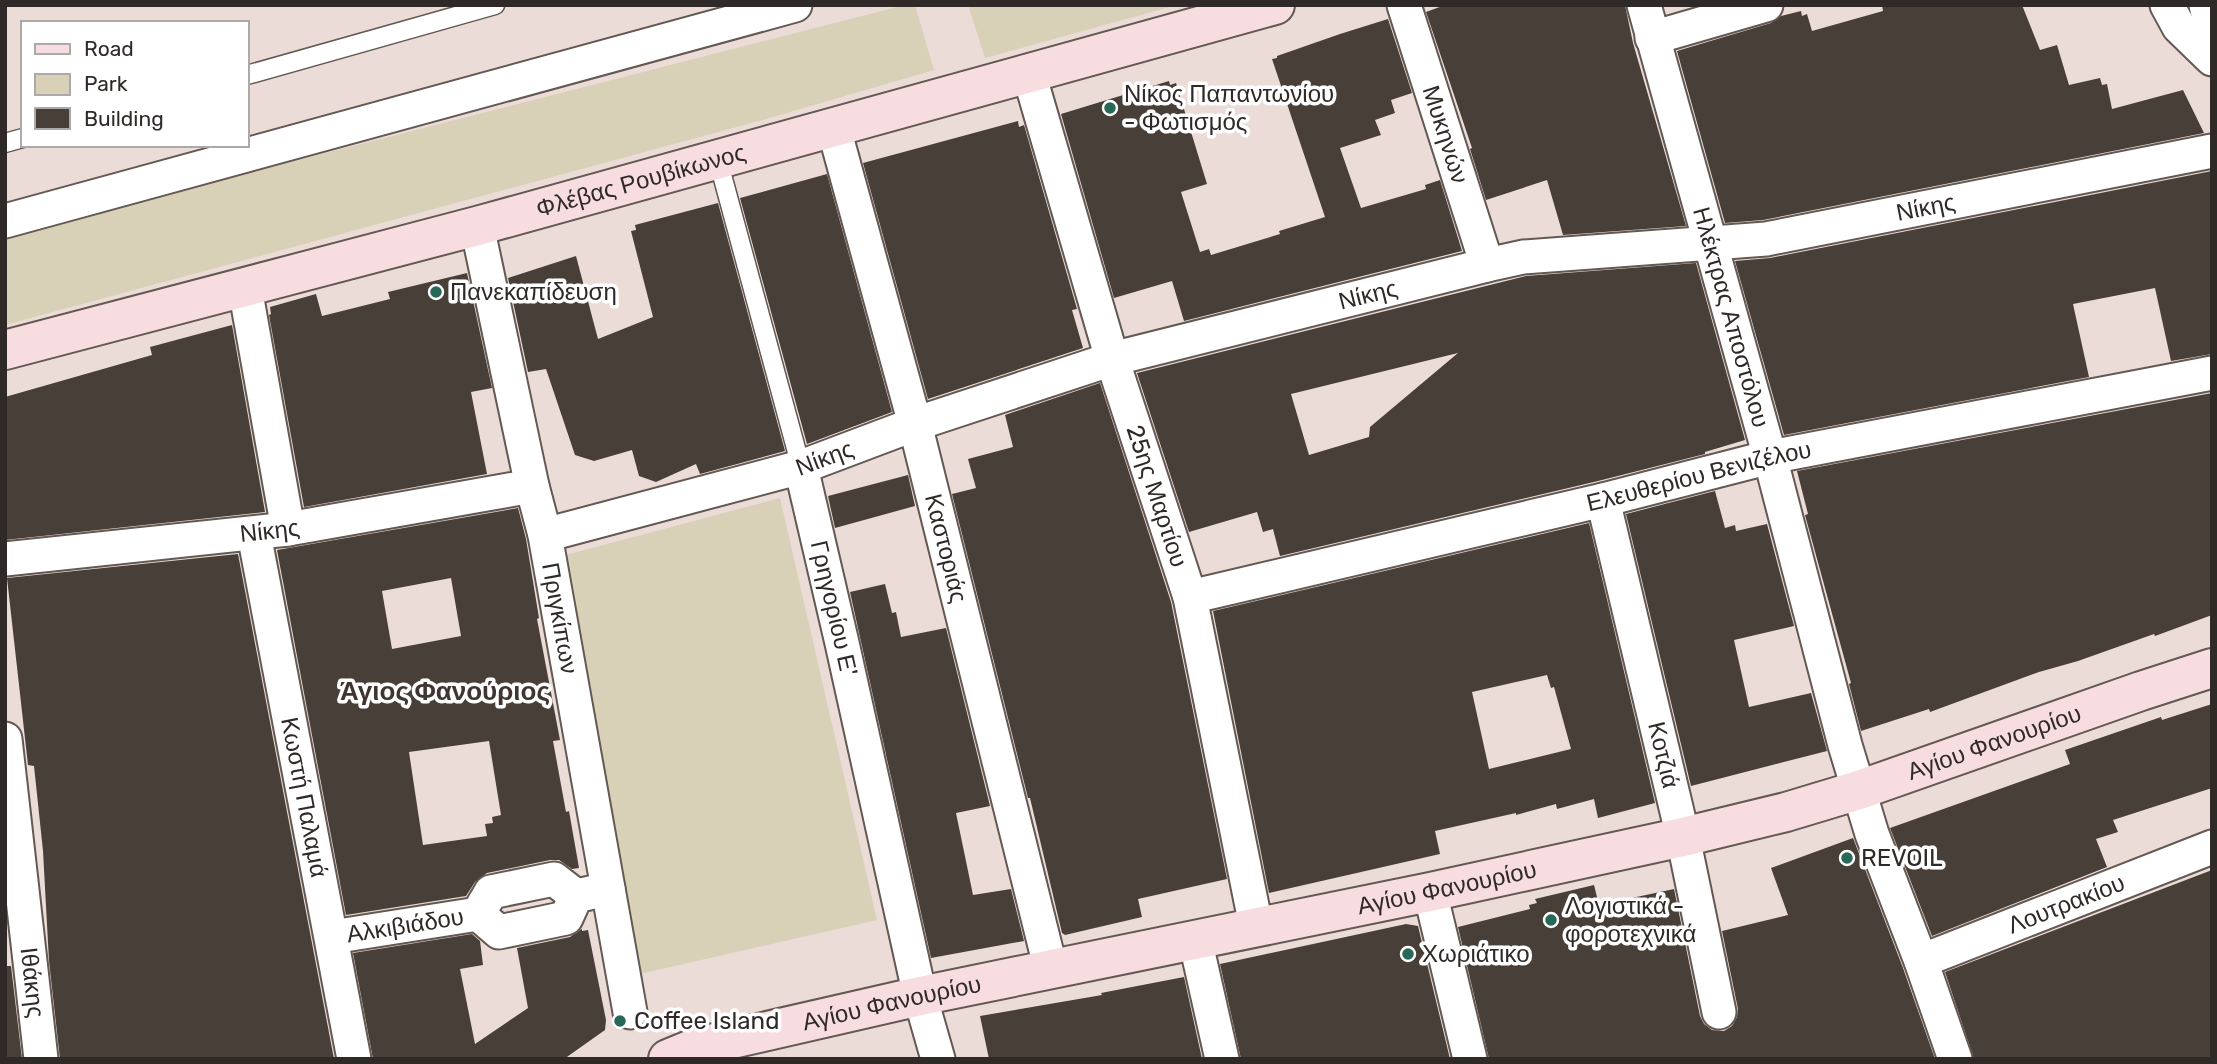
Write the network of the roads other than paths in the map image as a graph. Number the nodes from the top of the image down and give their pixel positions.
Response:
1 (495, 5) edge
2 (795, 5) edge
3 (1275, 5) edge
4 (1404, 5) edge
5 (1644, 5) edge
6 (1766, 5) edge
7 (2167, 5) edge
8 (2206, 5) edge
9 (2212, 31) edge
10 (1652, 38) junction
11 (2212, 59) edge
12 (1029, 74) junction
13 (248, 75) edge
14 (834, 129) junction
15 (2212, 151) edge
16 (718, 160) junction
17 (5, 220) edge
18 (477, 226) junction
19 (1711, 243) junction
20 (1487, 265) junction
21 (245, 288) junction
22 (5, 350) edge
23 (1112, 359) junction
24 (2212, 373) edge
25 (915, 424) junction
26 (1770, 457) junction
27 (801, 467) junction
28 (532, 486) junction
29 (1603, 500) junction
30 (288, 529) junction
31 (254, 534) junction
32 (545, 535) junction
33 (5, 559) edge
34 (1190, 597) junction
35 (2212, 668) edge
36 (5, 739) edge
37 (1859, 790) junction
38 (1683, 837) junction
39 (2212, 847) edge
40 (1430, 892) junction
41 (592, 893) junction
42 (1256, 926) junction
43 (331, 937) junction
44 (1195, 939) junction
45 (1921, 961) junction
46 (1051, 970) junction
47 (920, 996) junction
48 (630, 1012) dead end
49 (1719, 1012) dead end
50 (41, 1059) edge
51 (354, 1059) edge
52 (668, 1059) edge
53 (938, 1059) edge
54 (1222, 1059) edge
55 (1469, 1059) edge
56 (1955, 1059) edge

1 - 13 lane
2 - 17 street
3 - 12 street, Φλέβας Ρουβίκωνος
4 - 20 street, Μυκηνών
5 - 10 street, Ηλέκτρας Αποστόλου
6 - 10 street
7 - 11 street
8 - 9 street
10 - 19 street, Ηλέκτρας Αποστόλου
12 - 14 street, Φλέβας Ρουβίκωνος
12 - 23 street, 25ης Μαρτίου
14 - 16 street, Φλέβας Ρουβίκωνος
14 - 25 street, Καστοριάς
15 - 19 street, Νίκης
16 - 18 street, Φλέβας Ρουβίκωνος
16 - 27 lane, Γρηγορίου Ε'
18 - 21 street, Φλέβας Ρουβίκωνος
18 - 28 street, Πριγκίπων
19 - 20 street, Νίκης
19 - 26 street, Ηλέκτρας Αποστόλου
20 - 23 street, Νίκης
21 - 22 street, Φλέβας Ρουβίκωνος
21 - 30 street
23 - 25 street, Νίκης
23 - 34 street, 25ης Μαρτίου
24 - 26 street, Ελευθερίου Βενιζέλου
25 - 27 street, Νίκης
25 - 46 street, Καστοριάς
26 - 29 street, Ελευθερίου Βενιζέλου
26 - 37 street, Ηλέκτρας Αποστόλου
27 - 32 street, Νίκης
27 - 47 street, Γρηγορίου Ε'
28 - 30 street, Νίκης
28 - 32 street, Πριγκίπων
29 - 34 street, Ελευθερίου Βενιζέλου
29 - 38 street, Κοτζιά
30 - 31 street, Νίκης
31 - 33 street, Νίκης
31 - 43 street, Κωστή Παλαμά
32 - 41 street, Πριγκίπων
34 - 42 street, 25ης Μαρτίου
35 - 37 street, Αγίου Φανουρίου
36 - 50 street, Ιθάκης
37 - 38 street, Αγίου Φανουρίου
37 - 45 street, Ηλέκτρας Αποστόλου
38 - 40 street, Αγίου Φανουρίου
38 - 49 street, Κοτζιά
39 - 45 street, Λουτρακίου
40 - 42 street, Αγίου Φανουρίου
40 - 55 street
41 - 43 street, Αλκιβιάδου
41 - 48 street, Πριγκίπων
42 - 44 street, Αγίου Φανουρίου
43 - 51 street, Κωστή Παλαμά
44 - 46 street, Αγίου Φανουρίου
44 - 54 street
45 - 56 street, Ηλέκτρας Αποστόλου
46 - 47 street, Αγίου Φανουρίου
47 - 52 street, Αγίου Φανουρίου
47 - 53 street, Γρηγορίου Ε'

